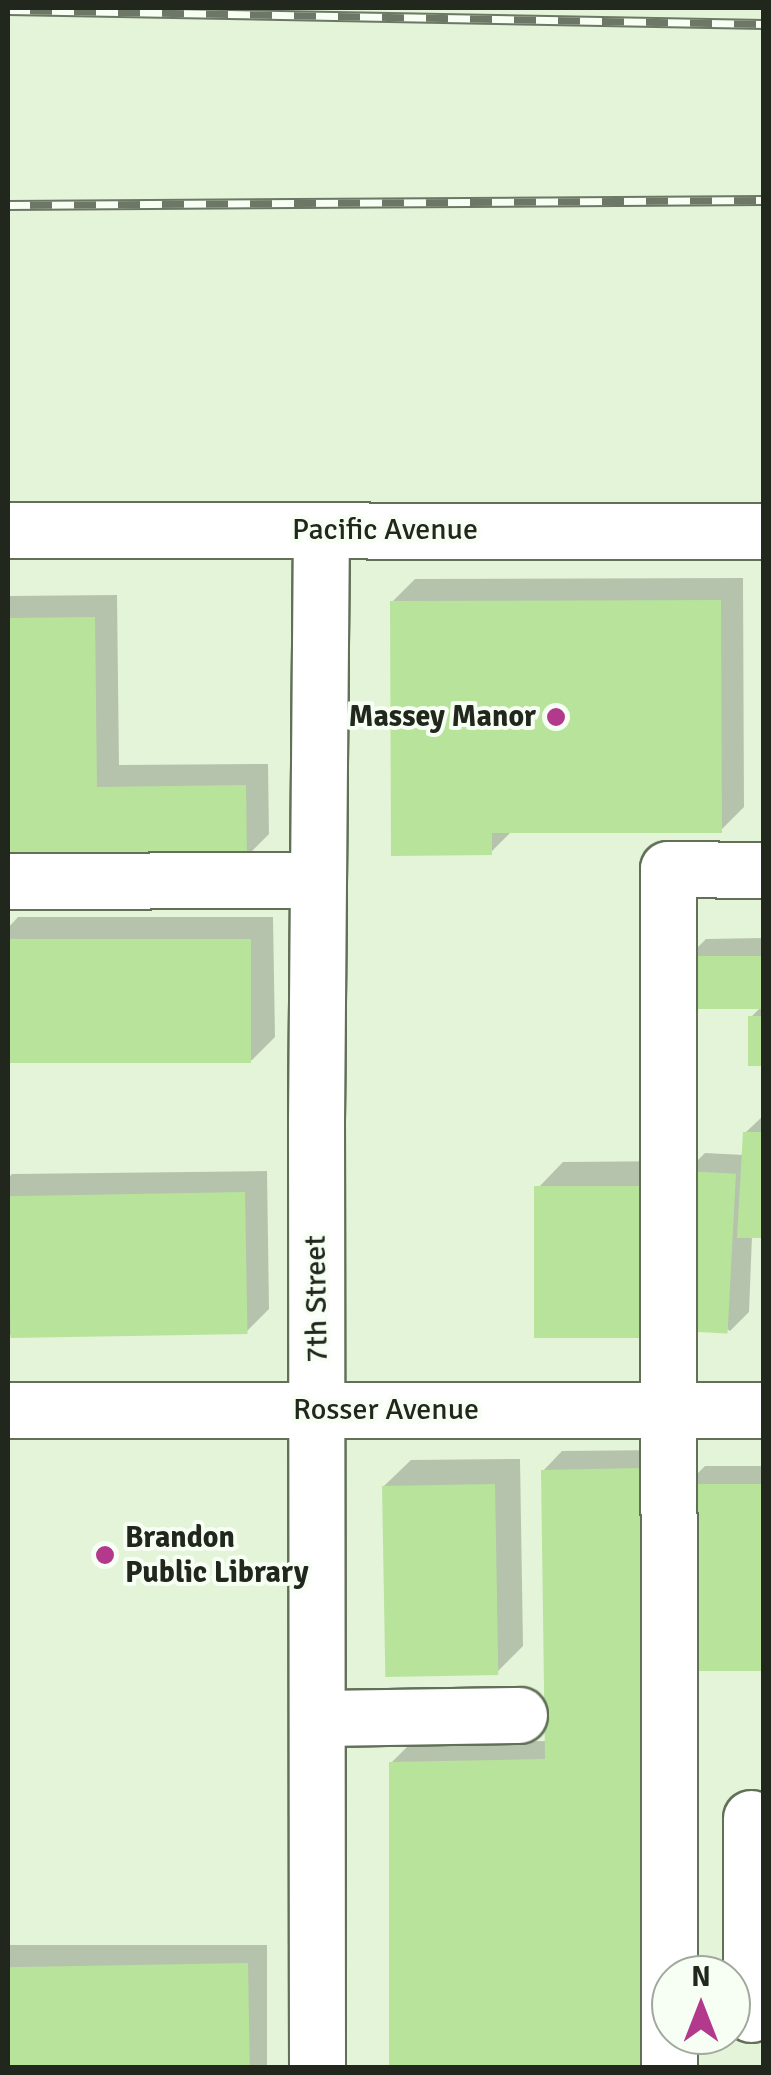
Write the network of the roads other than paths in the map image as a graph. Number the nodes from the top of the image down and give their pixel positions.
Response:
1 (8, 530) edge
2 (321, 530) junction
3 (764, 531) edge
4 (764, 870) edge
5 (318, 880) junction
6 (8, 881) edge
7 (8, 1410) edge
8 (318, 1410) junction
9 (667, 1410) junction
10 (764, 1410) edge
11 (519, 1714) dead end
12 (318, 1718) junction
13 (668, 1818) junction
14 (757, 1818) edge
15 (669, 1955) edge
16 (751, 1965) edge
17 (317, 2068) edge

1 - 2 street, Pacific Avenue
2 - 3 street, Pacific Avenue
2 - 5 street, 7th Street
4 - 9 street
5 - 6 street
5 - 8 street, 7th Street
7 - 8 street, Rosser Avenue
8 - 9 street, Rosser Avenue
8 - 12 street, 7th Street
9 - 10 street, Rosser Avenue
9 - 13 street
11 - 12 street
12 - 17 street, 7th Street
13 - 14 street
13 - 15 street
14 - 16 street

